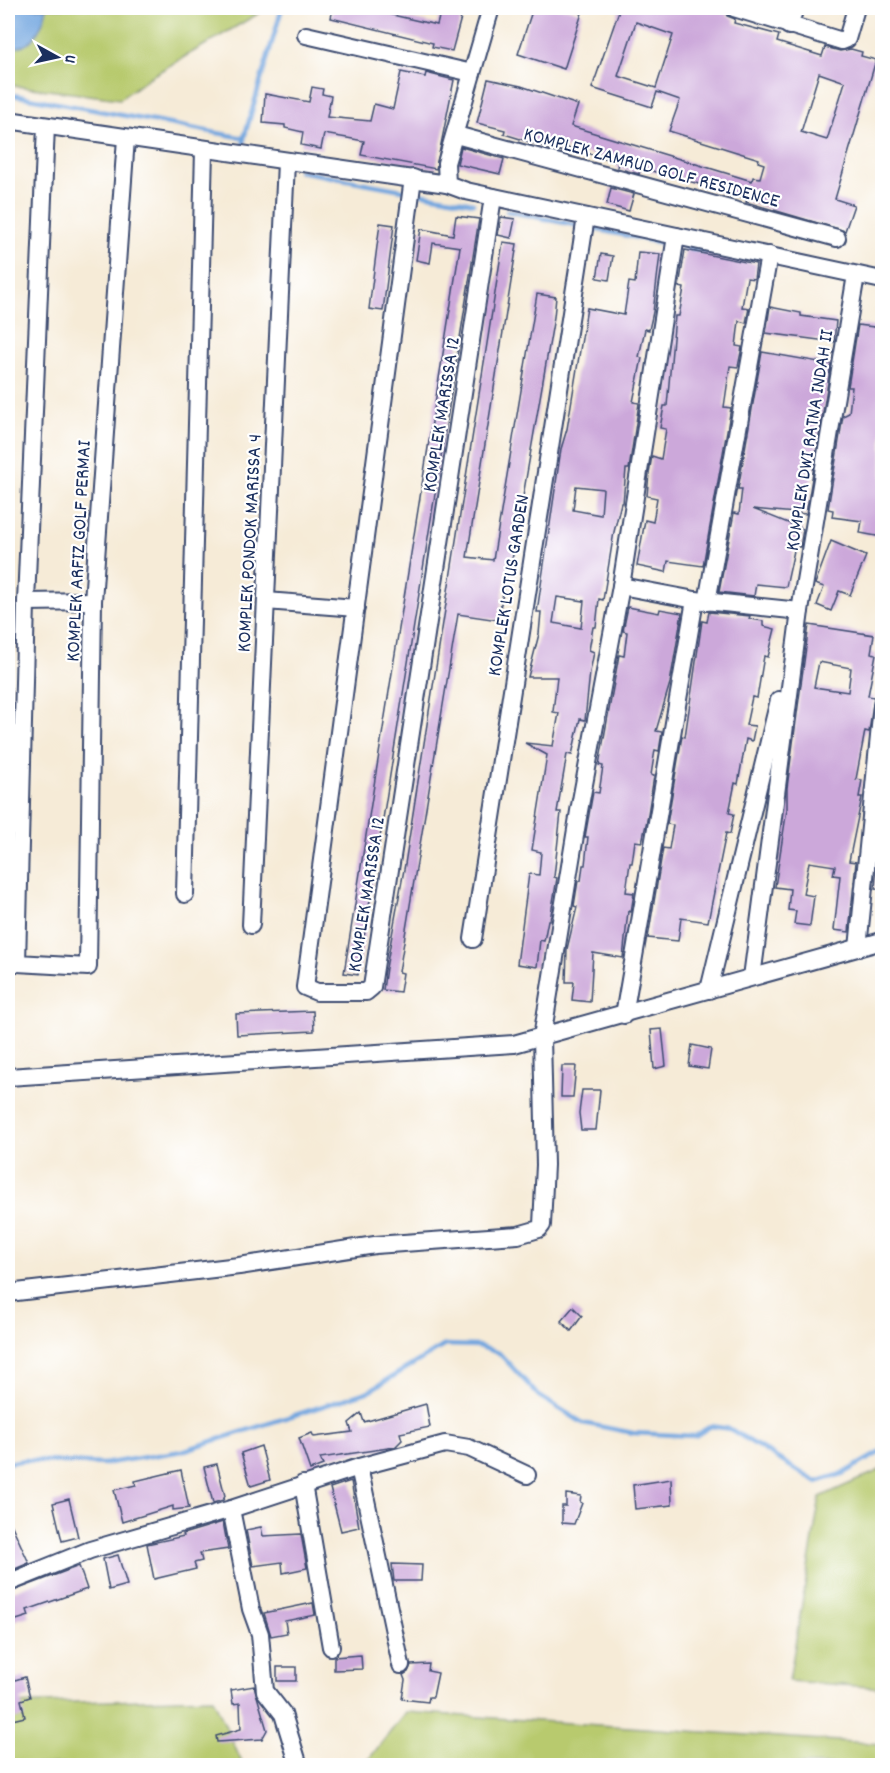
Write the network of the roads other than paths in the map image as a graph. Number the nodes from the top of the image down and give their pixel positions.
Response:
1 (491, 8) edge
2 (734, 8) edge
3 (795, 8) edge
4 (856, 8) edge
5 (789, 26) junction
6 (306, 35) dead end
7 (472, 73) junction
8 (8, 120) edge
9 (46, 126) junction
10 (456, 135) junction
11 (126, 138) junction
12 (204, 150) junction
13 (286, 162) junction
14 (413, 178) junction
15 (447, 184) junction
16 (493, 197) junction
17 (586, 217) junction
18 (676, 236) junction
19 (837, 238) dead end
20 (769, 255) junction
21 (856, 275) junction
22 (882, 280) edge
23 (621, 586) junction
24 (93, 601) junction
25 (701, 601) junction
26 (26, 602) junction
27 (266, 602) junction
28 (356, 608) junction
29 (800, 611) junction
30 (882, 706) edge
31 (185, 894) dead end
32 (251, 925) dead end
33 (473, 939) dead end
34 (882, 941) edge
35 (858, 948) junction
36 (752, 977) junction
37 (709, 990) junction
38 (624, 1016) junction
39 (542, 1037) junction
40 (8, 1077) edge
41 (8, 1293) edge
42 (359, 1467) junction
43 (526, 1475) dead end
44 (303, 1484) junction
45 (231, 1509) junction
46 (8, 1583) edge
47 (331, 1647) dead end
48 (401, 1665) dead end
49 (299, 1766) edge

1 - 7 street
2 - 5 street
3 - 5 street
4 - 5 street
6 - 7 street
7 - 10 street
8 - 9 street
9 - 11 street
9 - 26 street
10 - 15 street
10 - 19 street, KOMPLEK ZAMRUD GOLF RESIDENCE
11 - 12 street
11 - 24 street, KOMPLEK ARFIZ GOLF PERMAI
12 - 13 street
12 - 31 street
13 - 14 street
13 - 27 street, KOMPLEK PONDOK MARISSA 4
14 - 15 street
14 - 28 street, KOMPLEK MARISSA 12
15 - 16 street
16 - 17 street
16 - 28 street, KOMPLEK MARISSA 12
17 - 18 street
17 - 33 street, KOMPLEK LOTUS GARDEN
18 - 20 street
18 - 23 street
20 - 21 street
20 - 25 street
21 - 22 street
21 - 29 street, KOMPLEK DWI RATNA INDAH II
23 - 25 street
23 - 39 street
24 - 26 street
24 - 26 street, KOMPLEK ARFIZ GOLF PERMAI
25 - 29 street
25 - 38 street
27 - 28 street
27 - 32 street, KOMPLEK PONDOK MARISSA 4
29 - 36 street
29 - 37 street
30 - 35 street
34 - 35 street
35 - 36 street
36 - 37 street
37 - 38 street
38 - 39 street
39 - 40 street
39 - 41 street
42 - 43 street
42 - 44 street
42 - 48 street
44 - 45 street
44 - 47 street
45 - 46 street
45 - 49 street

